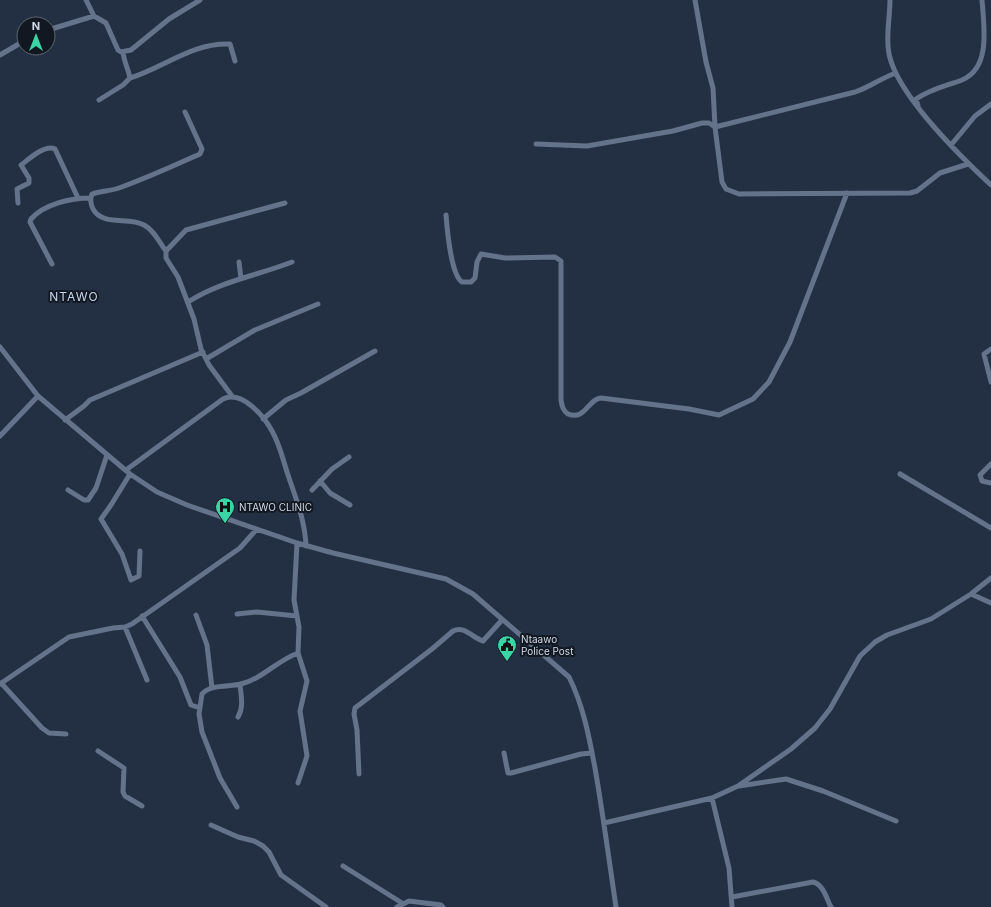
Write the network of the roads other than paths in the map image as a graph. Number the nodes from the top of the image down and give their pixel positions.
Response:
1 (86, 0) edge
2 (200, 0) edge
3 (695, 0) edge
4 (890, 0) edge
5 (982, 0) edge
6 (94, 16) junction
7 (56, 28) edge
8 (16, 46) edge
9 (123, 52) junction
10 (0, 55) edge
11 (235, 61) dead end
12 (896, 73) junction
13 (130, 78) junction
14 (99, 100) dead end
15 (991, 104) edge
16 (918, 107) junction
17 (185, 112) dead end
18 (715, 127) junction
19 (536, 144) dead end
20 (951, 145) junction
21 (968, 164) junction
22 (991, 185) edge
23 (847, 193) junction
24 (78, 198) junction
25 (90, 198) junction
26 (18, 203) dead end
27 (285, 203) dead end
28 (446, 215) dead end
29 (166, 251) junction
30 (238, 262) dead end
31 (292, 262) dead end
32 (52, 264) dead end
33 (241, 279) junction
34 (188, 302) junction
35 (318, 304) dead end
36 (0, 347) edge
37 (991, 349) edge
38 (375, 351) dead end
39 (203, 352) junction
40 (206, 359) junction
41 (991, 382) edge
42 (38, 396) junction
43 (232, 396) junction
44 (263, 419) junction
45 (65, 420) junction
46 (0, 436) edge
47 (107, 455) junction
48 (349, 457) dead end
49 (991, 464) edge
50 (128, 472) junction
51 (900, 474) dead end
52 (320, 481) junction
53 (991, 483) edge
54 (68, 490) dead end
55 (312, 490) dead end
56 (350, 505) dead end
57 (991, 528) edge
58 (256, 530) junction
59 (297, 543) junction
60 (306, 546) junction
61 (140, 551) dead end
62 (991, 578) edge
63 (971, 594) junction
64 (991, 602) edge
65 (237, 614) dead end
66 (196, 615) dead end
67 (142, 616) junction
68 (297, 616) junction
69 (502, 620) junction
70 (125, 627) junction
71 (298, 653) junction
72 (147, 680) dead end
73 (1, 684) edge
74 (240, 684) junction
75 (212, 688) junction
76 (200, 708) junction
77 (238, 717) dead end
78 (66, 734) dead end
79 (98, 751) dead end
80 (504, 753) dead end
81 (592, 753) junction
82 (359, 774) dead end
83 (298, 783) dead end
84 (738, 786) junction
85 (712, 798) junction
86 (142, 806) dead end
87 (237, 807) dead end
88 (896, 821) dead end
89 (604, 823) junction
90 (211, 825) dead end
91 (342, 866) dead end
92 (732, 897) junction
93 (422, 904) edge
94 (400, 905) edge
95 (326, 907) edge
96 (443, 907) edge
97 (616, 907) edge
98 (732, 907) edge
99 (831, 907) edge

1 - 6 street
2 - 9 street
3 - 18 street
4 - 12 street
5 - 16 street
6 - 7 street
6 - 9 street
8 - 10 street
9 - 13 street
11 - 13 street
12 - 16 street
12 - 18 street
13 - 14 street
15 - 20 street
16 - 20 street
17 - 25 street
18 - 19 street
18 - 23 street
20 - 21 street
21 - 22 street
21 - 23 street
23 - 28 street
24 - 25 street
24 - 26 street
24 - 32 street
25 - 29 street
27 - 29 street
29 - 34 street
30 - 33 street
31 - 33 street
33 - 34 street
34 - 39 street
35 - 40 street
36 - 42 street
37 - 41 street
38 - 44 street
39 - 40 street
39 - 45 street
40 - 43 street
42 - 45 street
42 - 46 street
43 - 44 street
43 - 50 street
44 - 60 street
45 - 47 street
47 - 50 street
47 - 54 street
48 - 52 street
49 - 53 street
50 - 58 street
50 - 61 street
51 - 57 street
52 - 55 street
52 - 56 street
58 - 59 street
58 - 67 street
59 - 60 street
59 - 68 street
60 - 69 street
62 - 63 street
63 - 64 street
63 - 84 street
65 - 68 street
66 - 75 street
67 - 70 street
67 - 76 street
68 - 71 street
69 - 81 street
69 - 82 street
70 - 72 street
70 - 73 street
71 - 74 street
71 - 83 street
73 - 78 street
74 - 75 street
74 - 77 street
75 - 76 street
76 - 87 street
79 - 86 street
80 - 81 street
81 - 89 street
84 - 85 street
84 - 88 street
85 - 89 street
85 - 92 street
89 - 97 street
90 - 95 street
91 - 94 street
92 - 98 street
92 - 99 street
93 - 94 street
93 - 96 street

